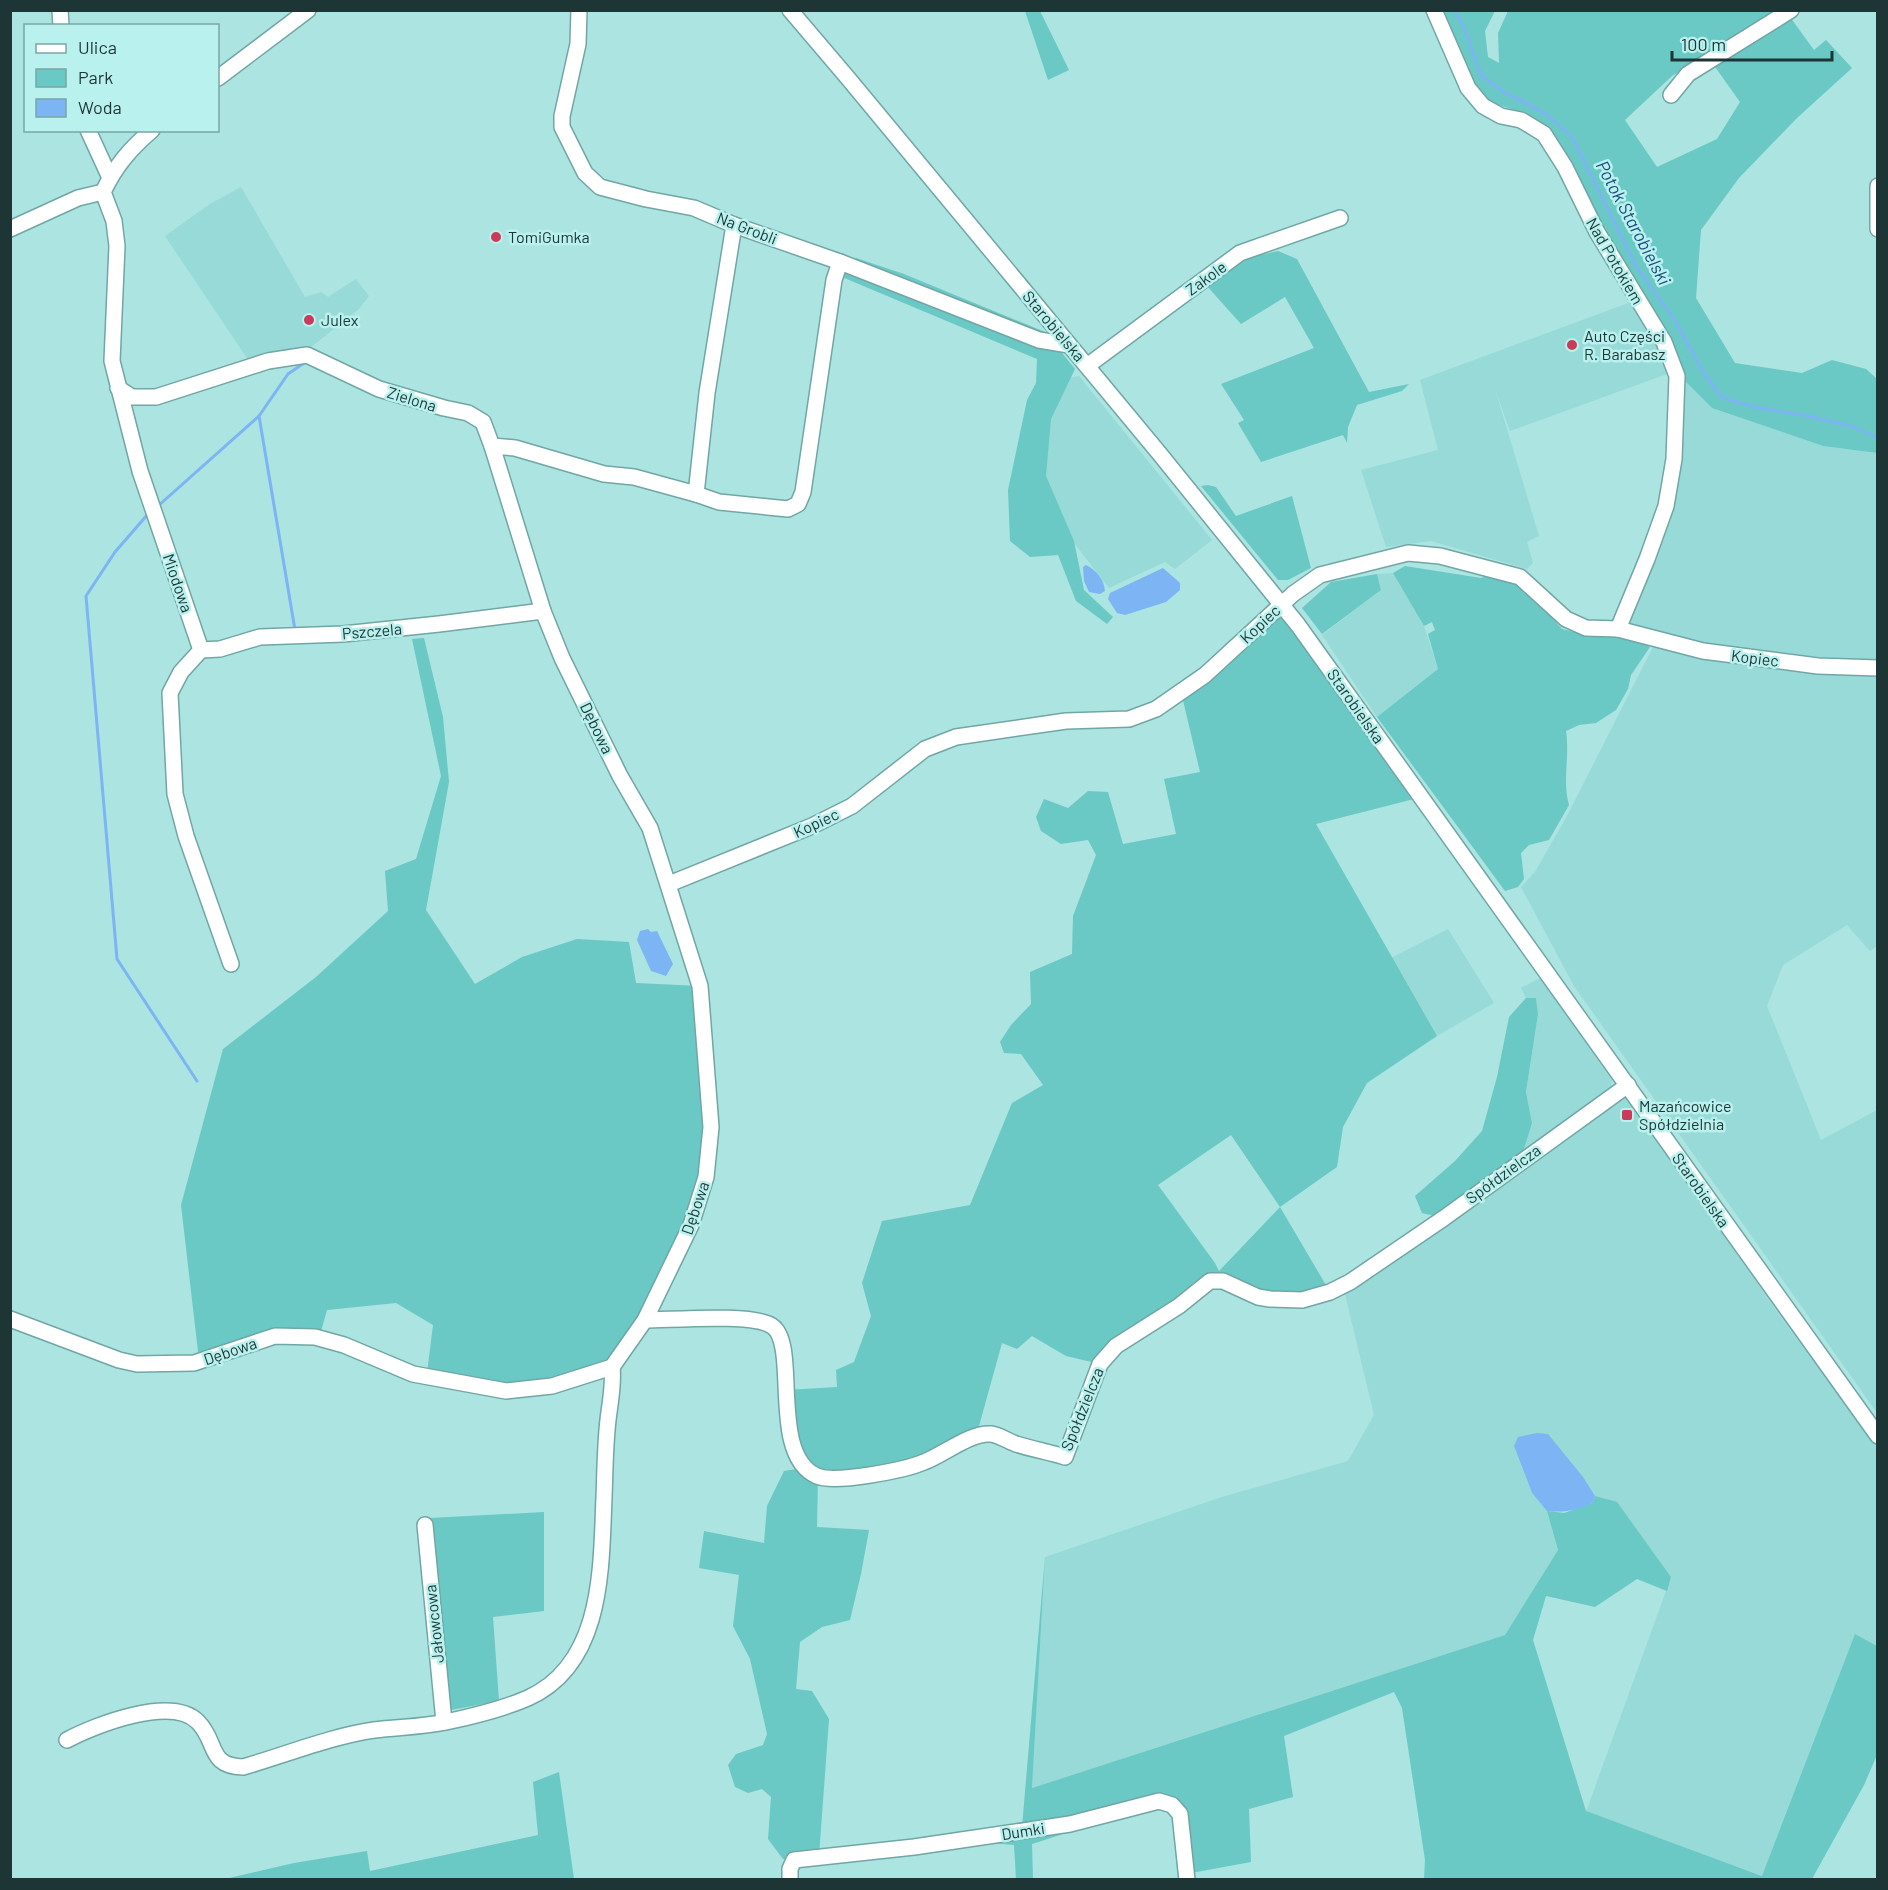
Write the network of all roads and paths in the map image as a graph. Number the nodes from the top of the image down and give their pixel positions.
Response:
1 (308, 10) edge
2 (579, 10) edge
3 (790, 10) edge
4 (1434, 10) edge
5 (1791, 10) edge
6 (219, 77) edge
7 (1671, 95) dead end
8 (89, 132) edge
9 (150, 132) edge
10 (106, 185) junction
11 (1878, 186) edge
12 (1340, 218) dead end
13 (734, 225) junction
14 (10, 229) edge
15 (1878, 229) edge
16 (840, 262) junction
17 (1069, 345) junction
18 (1087, 366) junction
19 (118, 388) junction
20 (492, 446) junction
21 (696, 494) junction
22 (1282, 604) junction
23 (543, 611) junction
24 (1618, 629) junction
25 (201, 650) junction
26 (1878, 668) edge
27 (669, 884) junction
28 (231, 964) dead end
29 (1628, 1085) junction
30 (10, 1320) edge
31 (645, 1320) junction
32 (612, 1366) junction
33 (1878, 1436) edge
34 (425, 1525) dead end
35 (444, 1722) junction
36 (67, 1740) dead end
37 (790, 1880) edge
38 (1187, 1880) edge

1 - 6 street
2 - 13 street, Na Grobli
3 - 17 street, Starobielska
4 - 24 street, Nad Potokiem
5 - 7 street
8 - 10 street, Miodowa
9 - 10 street
10 - 14 street
10 - 19 street, Miodowa
11 - 15 street
12 - 18 street, Zakole
13 - 16 street, Na Grobli
13 - 21 street
16 - 17 street, Na Grobli
16 - 21 street
17 - 18 street, Starobielska
18 - 22 street, Starobielska
19 - 20 street, Zielona
19 - 25 street, Miodowa
20 - 21 street
20 - 23 street, Dębowa
22 - 24 street, Kopiec
22 - 27 street, Kopiec
22 - 29 street, Starobielska
23 - 25 street, Pszczela
23 - 27 street, Dębowa
24 - 26 street, Kopiec
25 - 28 street
27 - 31 street, Dębowa
29 - 31 street, Spółdzielcza
29 - 33 street, Starobielska
30 - 32 street, Dębowa
31 - 32 street, Dębowa
32 - 35 street
34 - 35 street, Jałowcowa
35 - 36 street
37 - 38 street, Dumki

